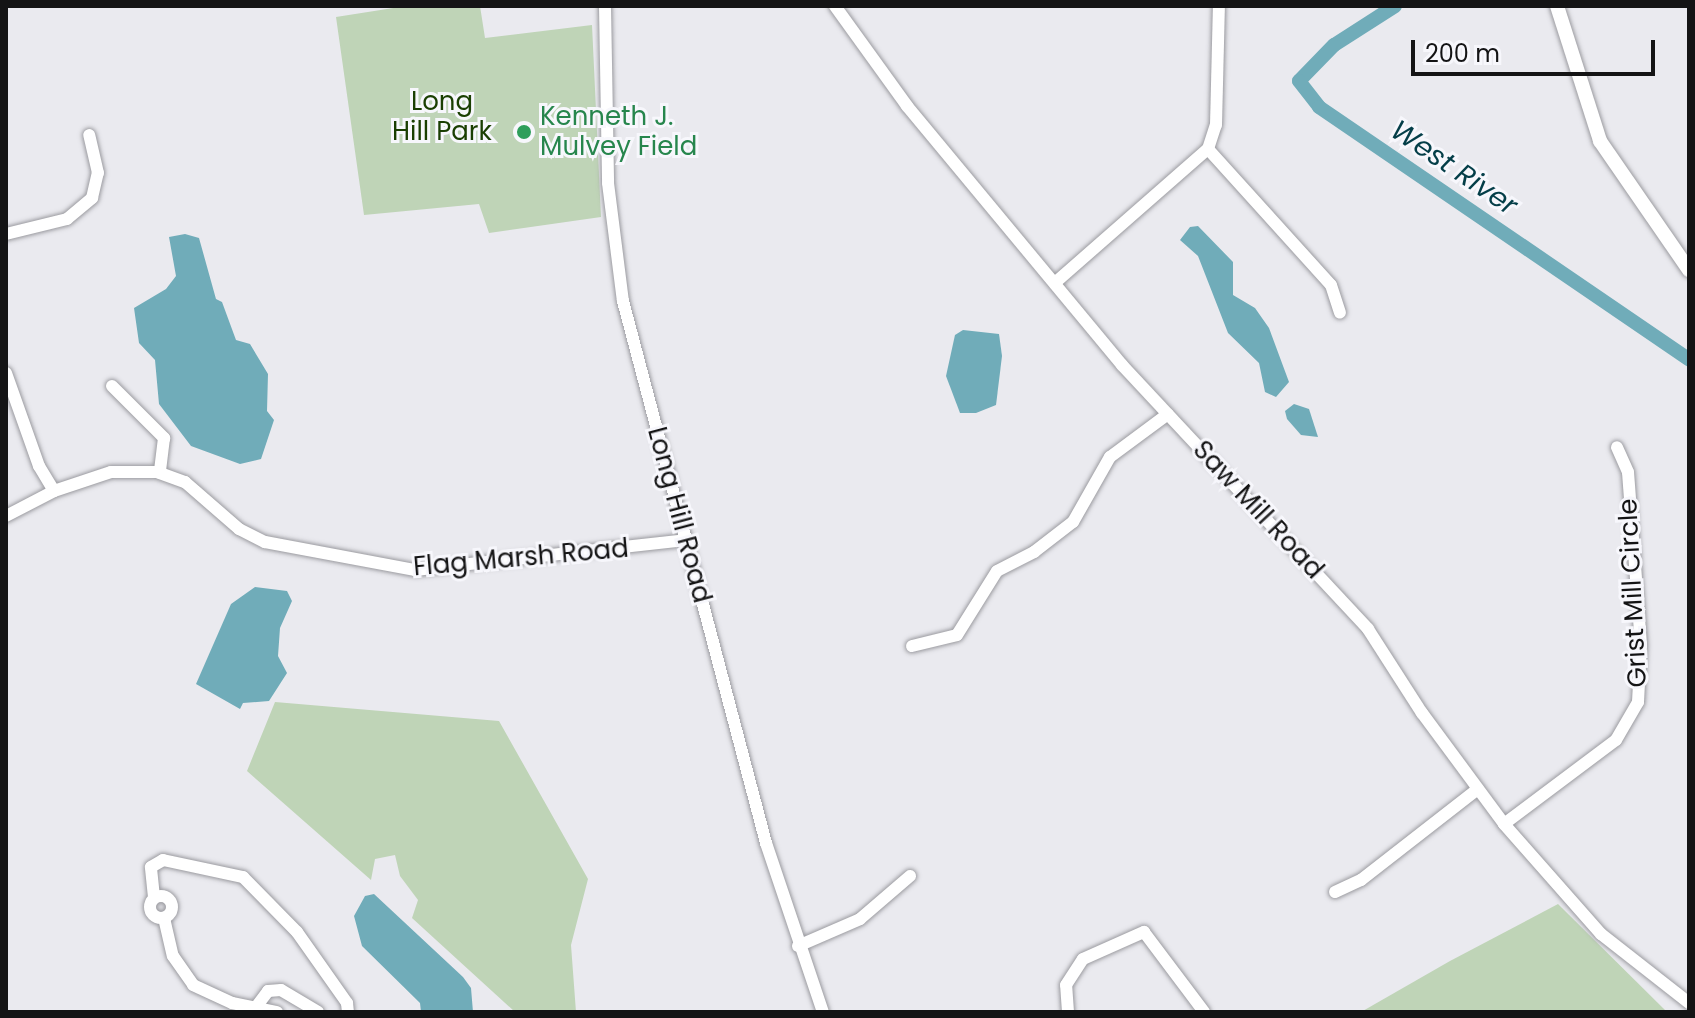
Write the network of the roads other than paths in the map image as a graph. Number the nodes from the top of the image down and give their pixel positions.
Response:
1 (605, 6) edge
2 (835, 6) edge
3 (1219, 6) edge
4 (1557, 6) edge
5 (89, 135) dead end
6 (1208, 149) junction
7 (6, 234) edge
8 (1689, 270) edge
9 (1057, 281) junction
10 (1340, 313) dead end
11 (6, 373) edge
12 (112, 386) dead end
13 (1168, 414) junction
14 (1617, 447) dead end
15 (160, 473) junction
16 (54, 491) junction
17 (6, 516) edge
18 (685, 540) junction
19 (912, 646) dead end
20 (1478, 789) junction
21 (1504, 824) junction
22 (910, 876) dead end
23 (1335, 892) dead end
24 (798, 946) junction
25 (1689, 1003) edge
26 (256, 1007) junction
27 (274, 1012) edge
28 (318, 1012) edge
29 (348, 1012) edge
30 (823, 1012) edge
31 (1068, 1012) edge
32 (1204, 1012) edge

1 - 18 street, Long Hill Road
2 - 9 street, Saw Mill Road
3 - 6 street
4 - 8 main road
5 - 7 street
6 - 9 street
6 - 10 street
9 - 13 street, Saw Mill Road
11 - 16 street
12 - 15 street
13 - 19 street
13 - 20 street, Saw Mill Road
14 - 21 street, Grist Mill Circle
15 - 16 street, Flag Marsh Road
15 - 18 street, Flag Marsh Road
16 - 17 street, Flag Marsh Road
18 - 24 street, Long Hill Road
20 - 21 street, Saw Mill Road
20 - 23 street
21 - 25 street, Saw Mill Road
22 - 24 street
24 - 30 street, Long Hill Road
26 - 27 street
26 - 28 street
26 - 29 street
31 - 32 street

